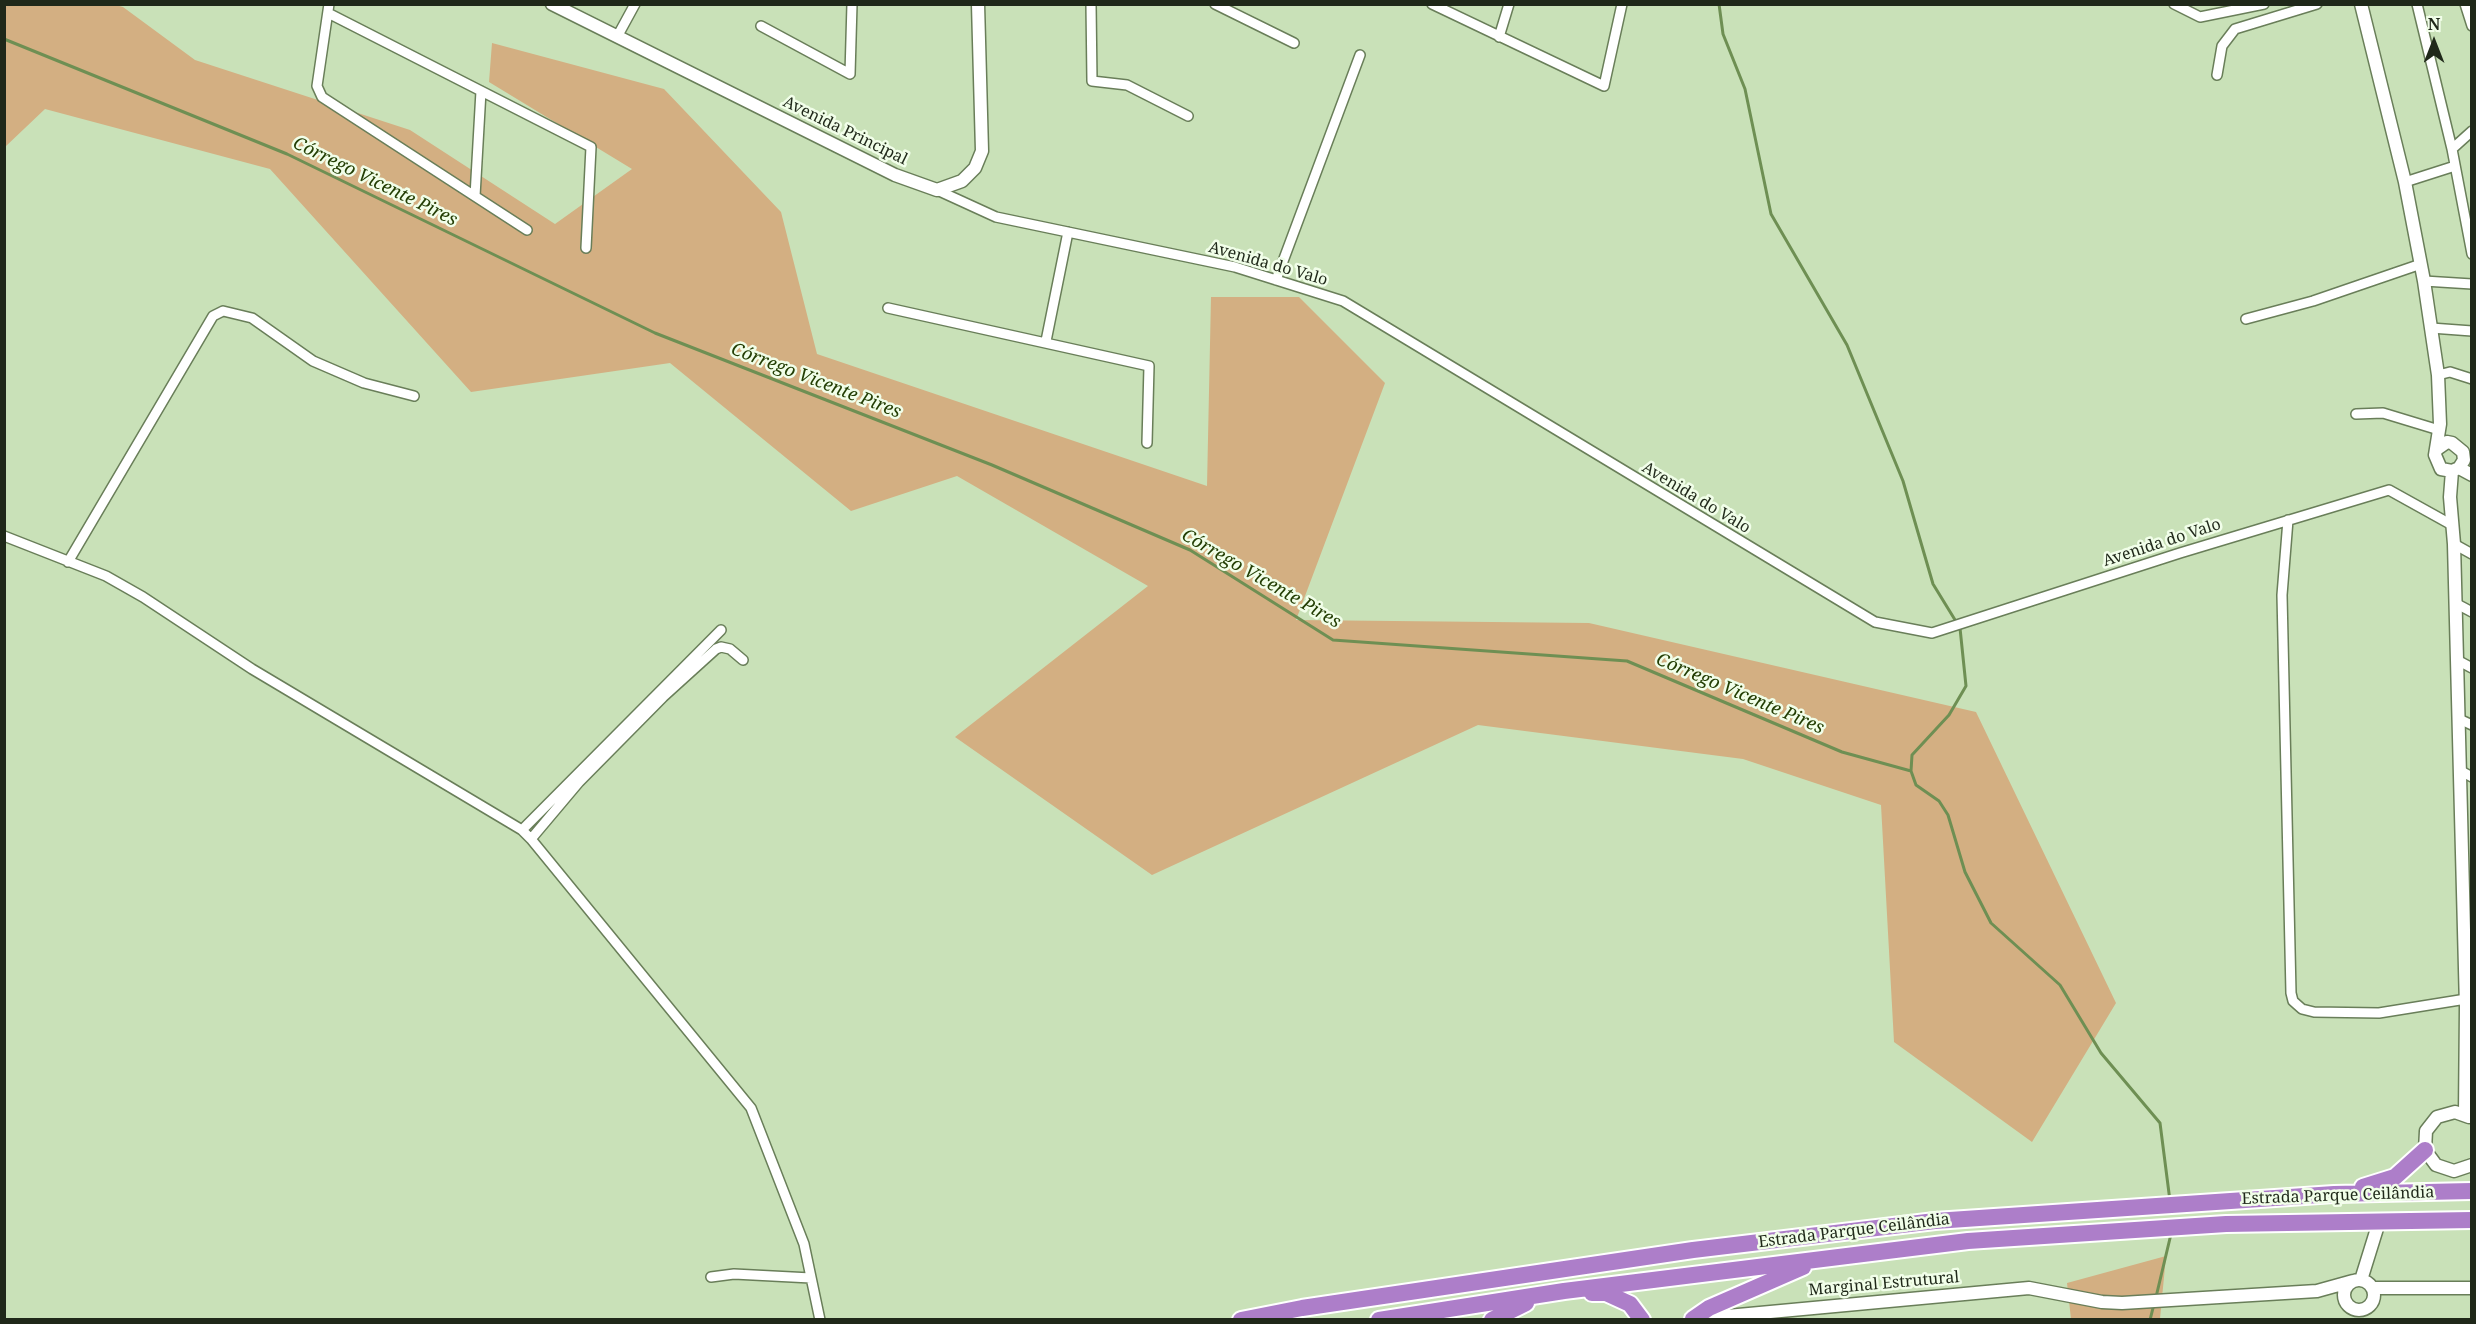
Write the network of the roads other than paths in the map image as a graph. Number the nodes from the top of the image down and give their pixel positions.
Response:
1 (552, 4) edge
2 (635, 4) edge
3 (852, 4) edge
4 (978, 4) edge
5 (1091, 4) edge
6 (1215, 4) edge
7 (1432, 4) edge
8 (1509, 4) edge
9 (1622, 4) edge
10 (2174, 4) edge
11 (2264, 4) edge
12 (2317, 4) edge
13 (2361, 4) edge
14 (2417, 4) edge
15 (2465, 4) edge
16 (2251, 6) edge
17 (328, 9) edge
18 (761, 26) dead end
19 (2472, 26) edge
20 (617, 37) junction
21 (1499, 37) junction
22 (1294, 43) dead end
23 (1360, 55) dead end
24 (2217, 75) dead end
25 (481, 91) junction
26 (1188, 116) dead end
27 (2472, 131) edge
28 (2452, 149) junction
29 (2455, 166) junction
30 (2405, 182) junction
31 (937, 190) junction
32 (475, 196) junction
33 (527, 230) dead end
34 (1068, 232) junction
35 (586, 248) dead end
36 (2472, 254) edge
37 (2421, 264) junction
38 (1276, 280) junction
39 (2424, 281) junction
40 (2472, 284) edge
41 (888, 308) dead end
42 (2246, 319) dead end
43 (2432, 328) junction
44 (2472, 331) edge
45 (1046, 341) junction
46 (2438, 375) junction
47 (2472, 380) edge
48 (414, 396) dead end
49 (2356, 414) dead end
50 (2440, 427) junction
51 (2452, 442) junction
52 (1147, 443) dead end
53 (2437, 449) junction
54 (2467, 454) edge
55 (2451, 469) junction
56 (2472, 475) edge
57 (2288, 520) junction
58 (2452, 525) junction
59 (4, 536) edge
60 (2454, 544) junction
61 (2472, 554) edge
62 (68, 562) junction
63 (2455, 603) junction
64 (2472, 612) edge
65 (721, 630) dead end
66 (743, 660) dead end
67 (2457, 660) junction
68 (2472, 668) edge
69 (2459, 718) junction
70 (2472, 726) edge
71 (2460, 771) junction
72 (2472, 777) edge
73 (522, 830) junction
74 (2466, 831) edge
75 (531, 839) junction
76 (2467, 888) edge
77 (2468, 943) edge
78 (2468, 1005) edge
79 (2469, 1084) edge
80 (2468, 1116) edge
81 (2425, 1150) junction
82 (2472, 1165) edge
83 (2472, 1191) edge
84 (2334, 1194) junction
85 (2472, 1220) edge
86 (2379, 1222) junction
87 (1821, 1259) junction
88 (711, 1277) dead end
89 (811, 1278) junction
90 (2357, 1280) junction
91 (2372, 1288) junction
92 (2472, 1288) edge
93 (1564, 1291) junction
94 (2317, 1291) junction
95 (1545, 1294) junction
96 (2368, 1306) junction
97 (2353, 1311) edge
98 (1692, 1319) edge
99 (820, 1320) edge
100 (1241, 1320) edge
101 (1379, 1320) edge
102 (1492, 1320) edge
103 (1642, 1320) edge
104 (2369, 1320) edge

1 - 20 street, Avenida Principal
2 - 20 street
3 - 18 street
4 - 31 street
5 - 26 street
6 - 22 street
7 - 21 street
8 - 21 street
9 - 21 street
10 - 16 street
11 - 16 street
12 - 24 street
13 - 30 street
14 - 28 street
15 - 19 street
17 - 25 street
17 - 32 street
20 - 31 street, Avenida Principal
23 - 38 street
25 - 32 street
25 - 35 street
27 - 28 street
28 - 29 street
29 - 30 street
29 - 36 street
30 - 37 street
31 - 34 street, Avenida do Valo
32 - 33 street
34 - 38 street, Avenida do Valo
34 - 45 street
37 - 39 street
37 - 42 street
38 - 57 street, Avenida do Valo
39 - 40 street
39 - 43 street
41 - 45 street
43 - 44 street
43 - 46 street
45 - 52 street
46 - 47 street
46 - 50 street
48 - 62 street
49 - 50 street
50 - 51 street
50 - 53 street
51 - 53 street
51 - 54 street
53 - 55 street
54 - 55 street
55 - 56 street
55 - 58 street
57 - 58 street, Avenida do Valo
57 - 78 street
58 - 60 street
59 - 62 street
60 - 61 street
60 - 63 street
62 - 73 street
63 - 64 street
63 - 67 street
65 - 73 street
66 - 75 street
67 - 68 street
67 - 69 street
69 - 70 street
69 - 71 street
71 - 72 street
71 - 74 street
73 - 75 street
74 - 76 street
75 - 89 street
76 - 77 street
77 - 78 street
78 - 79 street
79 - 80 street
80 - 81 street
81 - 82 street
81 - 84 highway
83 - 84 highway, Estrada Parque Ceilândia
84 - 100 highway, Estrada Parque Ceilândia
85 - 86 highway, Estrada Parque Ceilândia
86 - 87 highway, Estrada Parque Ceilândia
86 - 90 street
87 - 93 highway, Estrada Parque Ceilândia
87 - 98 highway
88 - 89 street
89 - 99 street
90 - 91 street
90 - 94 street, Marginal Estrutural
90 - 97 street
91 - 92 street
91 - 96 street
93 - 95 highway, Estrada Parque Ceilândia
93 - 103 highway
94 - 97 street
94 - 98 street, Marginal Estrutural
95 - 101 highway, Estrada Parque Ceilândia
95 - 102 highway
96 - 97 street
96 - 104 street

